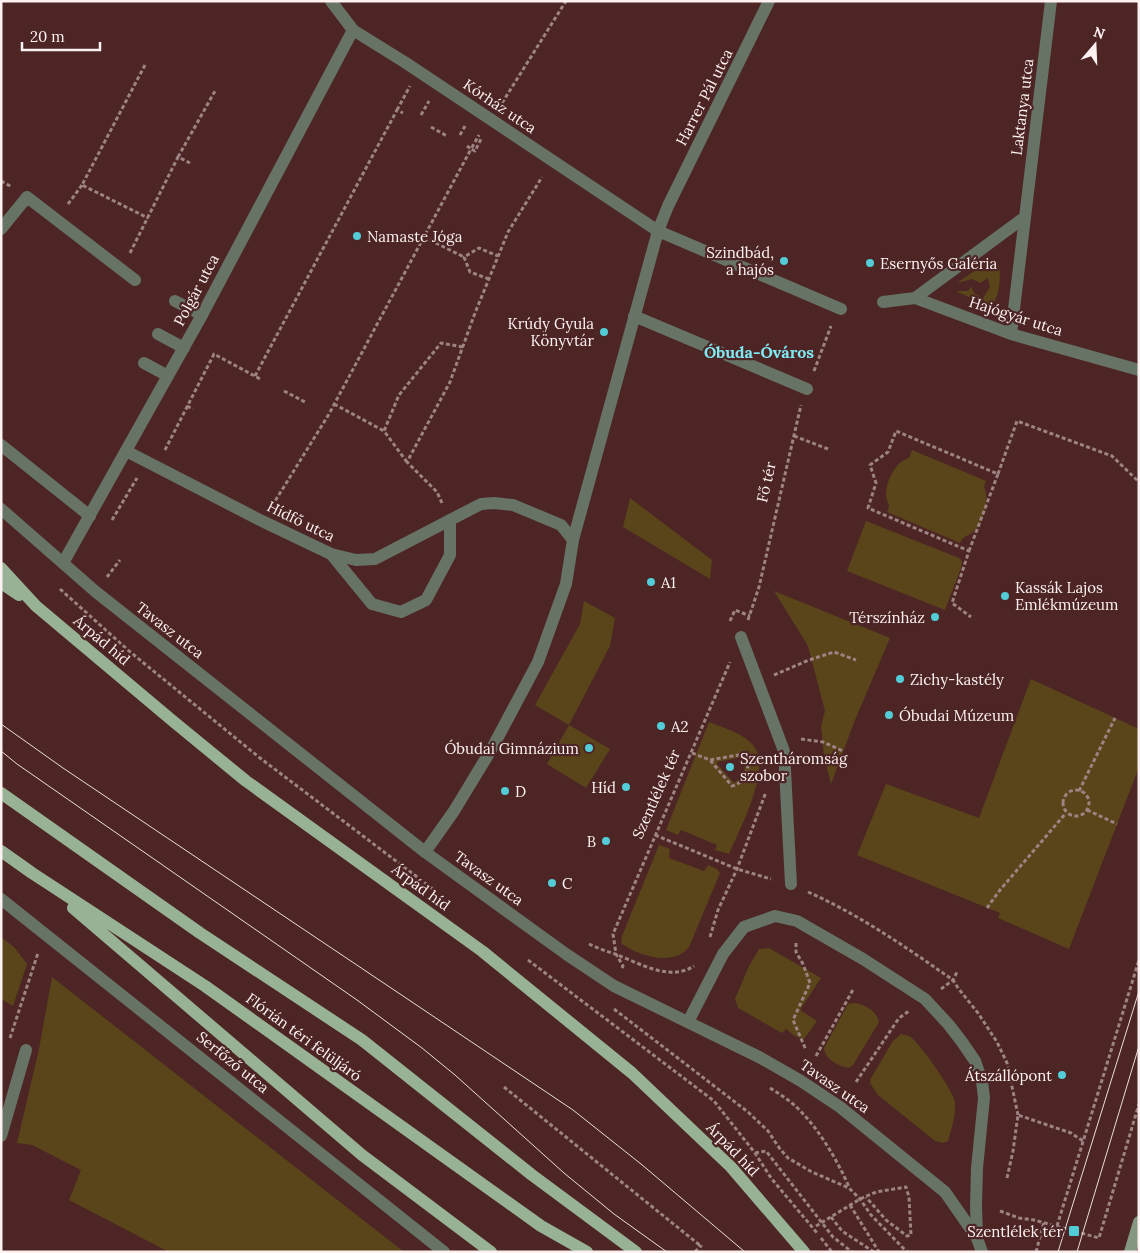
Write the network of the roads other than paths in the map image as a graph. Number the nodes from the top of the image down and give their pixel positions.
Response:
1 (331, 1) edge
2 (769, 1) edge
3 (1051, 1) edge
4 (353, 30) junction
5 (1025, 217) junction
6 (1, 229) edge
7 (658, 231) junction
8 (135, 280) dead end
9 (915, 298) junction
10 (175, 301) dead end
11 (883, 302) dead end
12 (841, 310) road end
13 (202, 315) junction
14 (634, 316) junction
15 (158, 334) dead end
16 (1011, 334) junction
17 (184, 348) junction
18 (144, 363) dead end
19 (1139, 370) edge
20 (168, 376) junction
21 (807, 389) road end
22 (1, 445) edge
23 (126, 450) junction
24 (1, 509) edge
25 (90, 516) junction
26 (450, 520) junction
27 (573, 540) junction
28 (330, 554) junction
29 (63, 563) junction
30 (1, 568) edge
31 (1, 583) edge
32 (36, 606) junction
33 (741, 637) road end
34 (1, 793) edge
35 (1, 851) edge
36 (425, 852) junction
37 (32, 873) junction
38 (791, 884) road end
39 (1, 899) edge
40 (688, 1022) junction
41 (26, 1050) road end
42 (1, 1136) edge
43 (1139, 1222) edge
44 (977, 1238) junction
45 (444, 1252) edge
46 (491, 1252) edge
47 (587, 1252) edge
48 (636, 1252) edge
49 (804, 1252) edge
50 (982, 1252) edge
51 (1130, 1252) edge

1 - 4 street, Kórház utca
2 - 7 street, Harrer Pál utca
3 - 5 street, Laktanya utca
4 - 7 street, Kórház utca
4 - 13 street, Polgár utca
5 - 9 street
5 - 16 street, Laktanya utca
6 - 8 street
7 - 12 street
7 - 14 street
9 - 11 street, Hajógyár utca
9 - 16 street, Hajógyár utca
10 - 13 street
13 - 17 street, Polgár utca
14 - 21 street
14 - 27 street
15 - 17 street
16 - 19 street, Hajógyár utca
17 - 20 street, Polgár utca
18 - 20 street
20 - 23 street, Polgár utca
22 - 25 street
23 - 25 street, Polgár utca
23 - 28 street, Hídfő utca
24 - 29 street, Tavasz utca
25 - 29 street, Polgár utca
26 - 27 street, Hídfő utca
26 - 28 street, Hídfő utca
26 - 28 street
27 - 36 street
29 - 36 street, Tavasz utca
30 - 32 main road, Árpád híd
31 - 32 main road
32 - 49 main road, Árpád híd
33 - 38 street
34 - 48 main road
35 - 37 main road, Flórián téri felüljáró
36 - 40 street, Tavasz utca
37 - 46 main road
37 - 47 main road, Flórián téri felüljáró
39 - 45 street, Serfőző utca
40 - 44 street, Tavasz utca
40 - 44 street
41 - 42 street
43 - 51 main road
44 - 50 street

